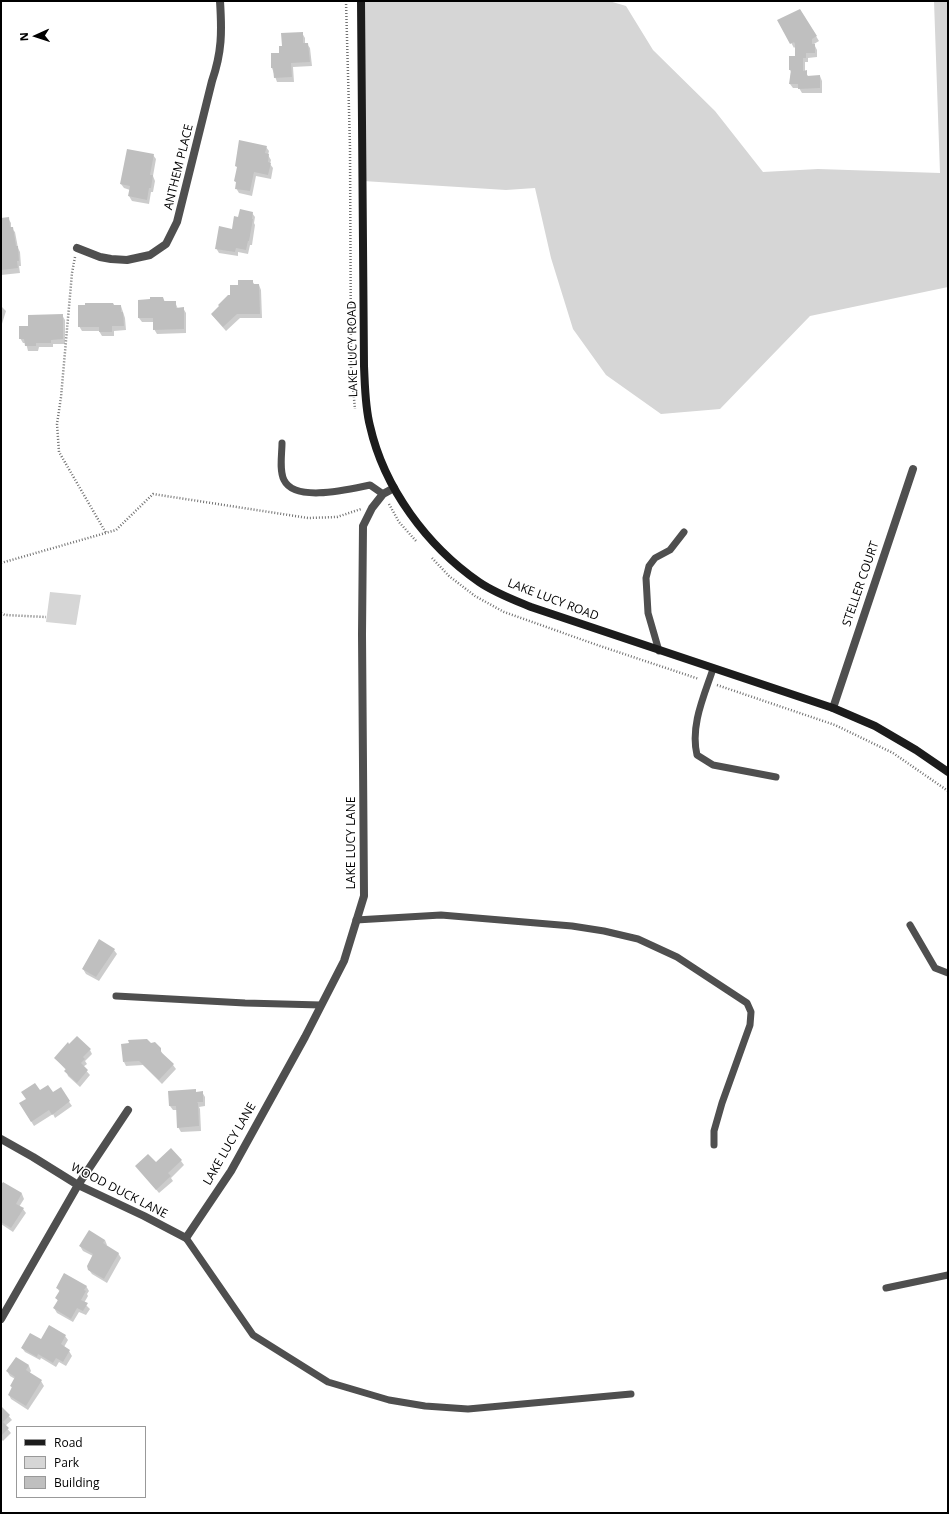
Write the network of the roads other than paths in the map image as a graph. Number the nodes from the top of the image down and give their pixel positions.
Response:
1 (220, 1) edge
2 (361, 1) edge
3 (77, 248) road end
4 (282, 443) dead end
5 (913, 469) dead end
6 (394, 488) junction
7 (384, 494) junction
8 (684, 532) dead end
9 (659, 651) junction
10 (713, 669) junction
11 (833, 708) junction
12 (948, 772) edge
13 (776, 778) dead end
14 (356, 920) junction
15 (910, 925) dead end
16 (948, 973) edge
17 (116, 996) dead end
18 (321, 1005) junction
19 (128, 1110) dead end
20 (1, 1139) edge
21 (714, 1145) dead end
22 (78, 1185) junction
23 (186, 1238) junction
24 (948, 1274) edge
25 (886, 1288) dead end
26 (1, 1319) edge
27 (631, 1394) dead end

1 - 3 street, ANTHEM PLACE
2 - 6 street, LAKE LUCY ROAD
4 - 7 lane
5 - 11 street, STELLER COURT
6 - 7 street, LAKE LUCY LANE
6 - 9 street, LAKE LUCY ROAD
7 - 14 street, LAKE LUCY LANE
8 - 9 lane
9 - 10 street, LAKE LUCY ROAD
10 - 11 street, LAKE LUCY ROAD
10 - 13 lane
11 - 12 street, LAKE LUCY ROAD
14 - 18 street, LAKE LUCY LANE
14 - 21 lane
15 - 16 lane
17 - 18 lane
18 - 23 street, LAKE LUCY LANE
19 - 22 street
20 - 22 street, WOOD DUCK LANE
22 - 23 street, WOOD DUCK LANE
22 - 26 street
23 - 27 lane
24 - 25 lane

